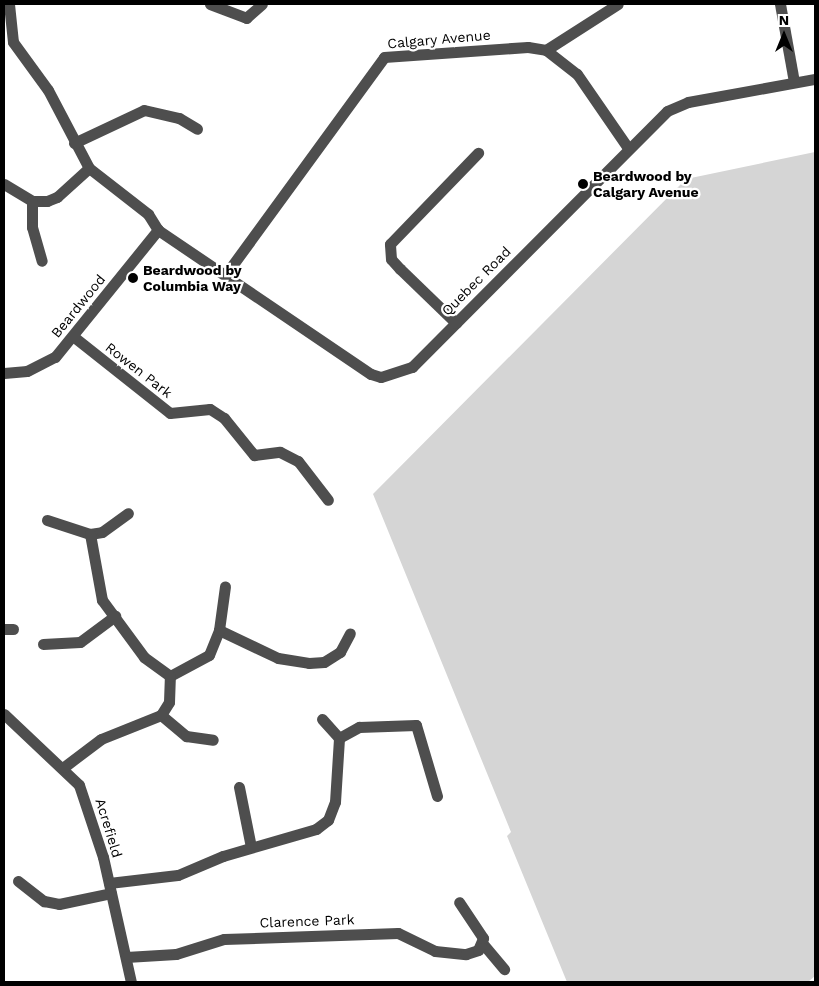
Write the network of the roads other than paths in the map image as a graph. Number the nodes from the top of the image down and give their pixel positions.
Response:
1 (9, 4) edge
2 (210, 4) edge
3 (262, 4) edge
4 (618, 4) edge
5 (780, 4) edge
6 (8, 44) edge
7 (546, 50) junction
8 (815, 78) edge
9 (794, 82) junction
10 (197, 129) dead end
11 (74, 143) junction
12 (628, 148) junction
13 (478, 153) dead end
14 (89, 168) junction
15 (4, 184) edge
16 (32, 201) junction
17 (158, 230) junction
18 (42, 261) dead end
19 (226, 274) junction
20 (456, 322) junction
21 (74, 337) junction
22 (4, 373) edge
23 (328, 500) dead end
24 (128, 513) dead end
25 (47, 520) dead end
26 (90, 534) junction
27 (225, 586) dead end
28 (115, 616) junction
29 (219, 630) junction
30 (350, 632) dead end
31 (43, 644) dead end
32 (170, 676) junction
33 (4, 714) edge
34 (161, 716) junction
35 (322, 719) dead end
36 (339, 738) junction
37 (213, 740) dead end
38 (64, 767) junction
39 (239, 787) dead end
40 (437, 796) dead end
41 (252, 847) junction
42 (18, 881) dead end
43 (110, 888) junction
44 (460, 902) dead end
45 (483, 944) junction
46 (126, 957) junction
47 (504, 969) dead end
48 (131, 982) edge

1 - 6 street
2 - 3 street
4 - 7 street
5 - 9 street
6 - 11 street
7 - 12 street
7 - 19 street, Calgary Avenue
8 - 9 street, Quebec Road
9 - 12 street, Quebec Road
10 - 11 street
11 - 14 street
12 - 20 street, Quebec Road
13 - 20 street
14 - 16 street
14 - 17 street
15 - 16 street
16 - 18 street
17 - 19 street, Quebec Road
17 - 21 street, Beardwood
19 - 20 street, Quebec Road
21 - 22 street, Beardwood
21 - 23 street, Rowen Park
24 - 26 street
25 - 26 street
26 - 28 street
27 - 29 street
28 - 31 street
28 - 32 street
29 - 30 street
29 - 32 street
32 - 34 street
33 - 38 street, Acrefield
34 - 37 street
34 - 38 street
35 - 36 street
36 - 40 street
36 - 41 street
38 - 43 street, Acrefield
39 - 41 street
41 - 43 street
42 - 43 street
43 - 46 street, Acrefield
44 - 45 street
45 - 46 street, Clarence Park
45 - 47 street
46 - 48 street, Acrefield

